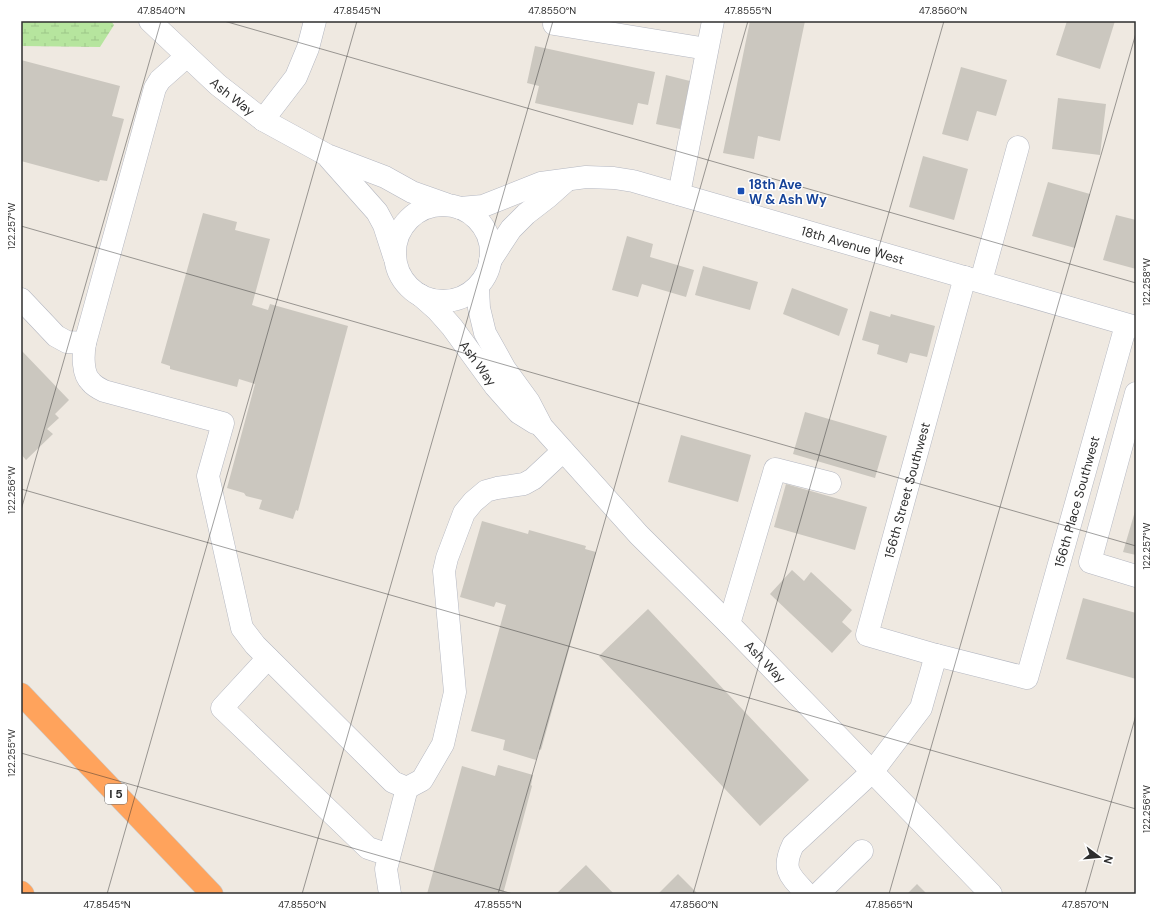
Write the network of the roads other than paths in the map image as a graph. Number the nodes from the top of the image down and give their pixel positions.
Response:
1 (150, 21) edge
2 (315, 21) edge
3 (713, 21) edge
4 (554, 24) dead end
5 (707, 49) junction
6 (186, 56) junction
7 (263, 120) junction
8 (1018, 147) dead end
9 (327, 155) junction
10 (567, 180) junction
11 (679, 194) junction
12 (453, 206) junction
13 (395, 257) junction
14 (490, 261) junction
15 (973, 279) junction
16 (478, 288) junction
17 (419, 294) junction
18 (21, 299) edge
19 (1131, 326) edge
20 (85, 343) junction
21 (1136, 392) edge
22 (542, 427) junction
23 (563, 451) junction
24 (830, 483) dead end
25 (1136, 576) edge
26 (729, 624) junction
27 (936, 655) junction
28 (268, 658) junction
29 (21, 694) edge
30 (873, 771) junction
31 (407, 788) junction
32 (862, 851) dead end
33 (389, 855) junction
34 (212, 894) edge
35 (390, 894) edge
36 (807, 894) edge
37 (818, 894) edge
38 (991, 894) edge

1 - 6 street, Ash Way
2 - 7 street
3 - 5 street
4 - 5 street
5 - 11 street
6 - 7 street, Ash Way
6 - 20 street
7 - 9 street, Ash Way
8 - 15 street
9 - 12 street, Ash Way
9 - 13 street, Ash Way
10 - 11 street, 18th Avenue West
10 - 12 street, 18th Avenue West
10 - 14 street
11 - 15 street, 18th Avenue West
12 - 13 street
12 - 14 street
13 - 17 street
14 - 16 street
15 - 19 street, 18th Avenue West
15 - 27 street, 156th Street Southwest
16 - 17 street
16 - 22 street, Ash Way
17 - 22 street, Ash Way
18 - 20 street
19 - 27 street, 156th Place Southwest
20 - 28 street
21 - 25 street
22 - 23 street, Ash Way
23 - 26 street, Ash Way
23 - 31 street
24 - 26 street
26 - 30 street, Ash Way
27 - 30 street
28 - 31 street
28 - 33 street
29 - 34 highway, I 5
30 - 36 street
30 - 38 street, Ash Way
31 - 33 street
32 - 37 street
33 - 35 street

